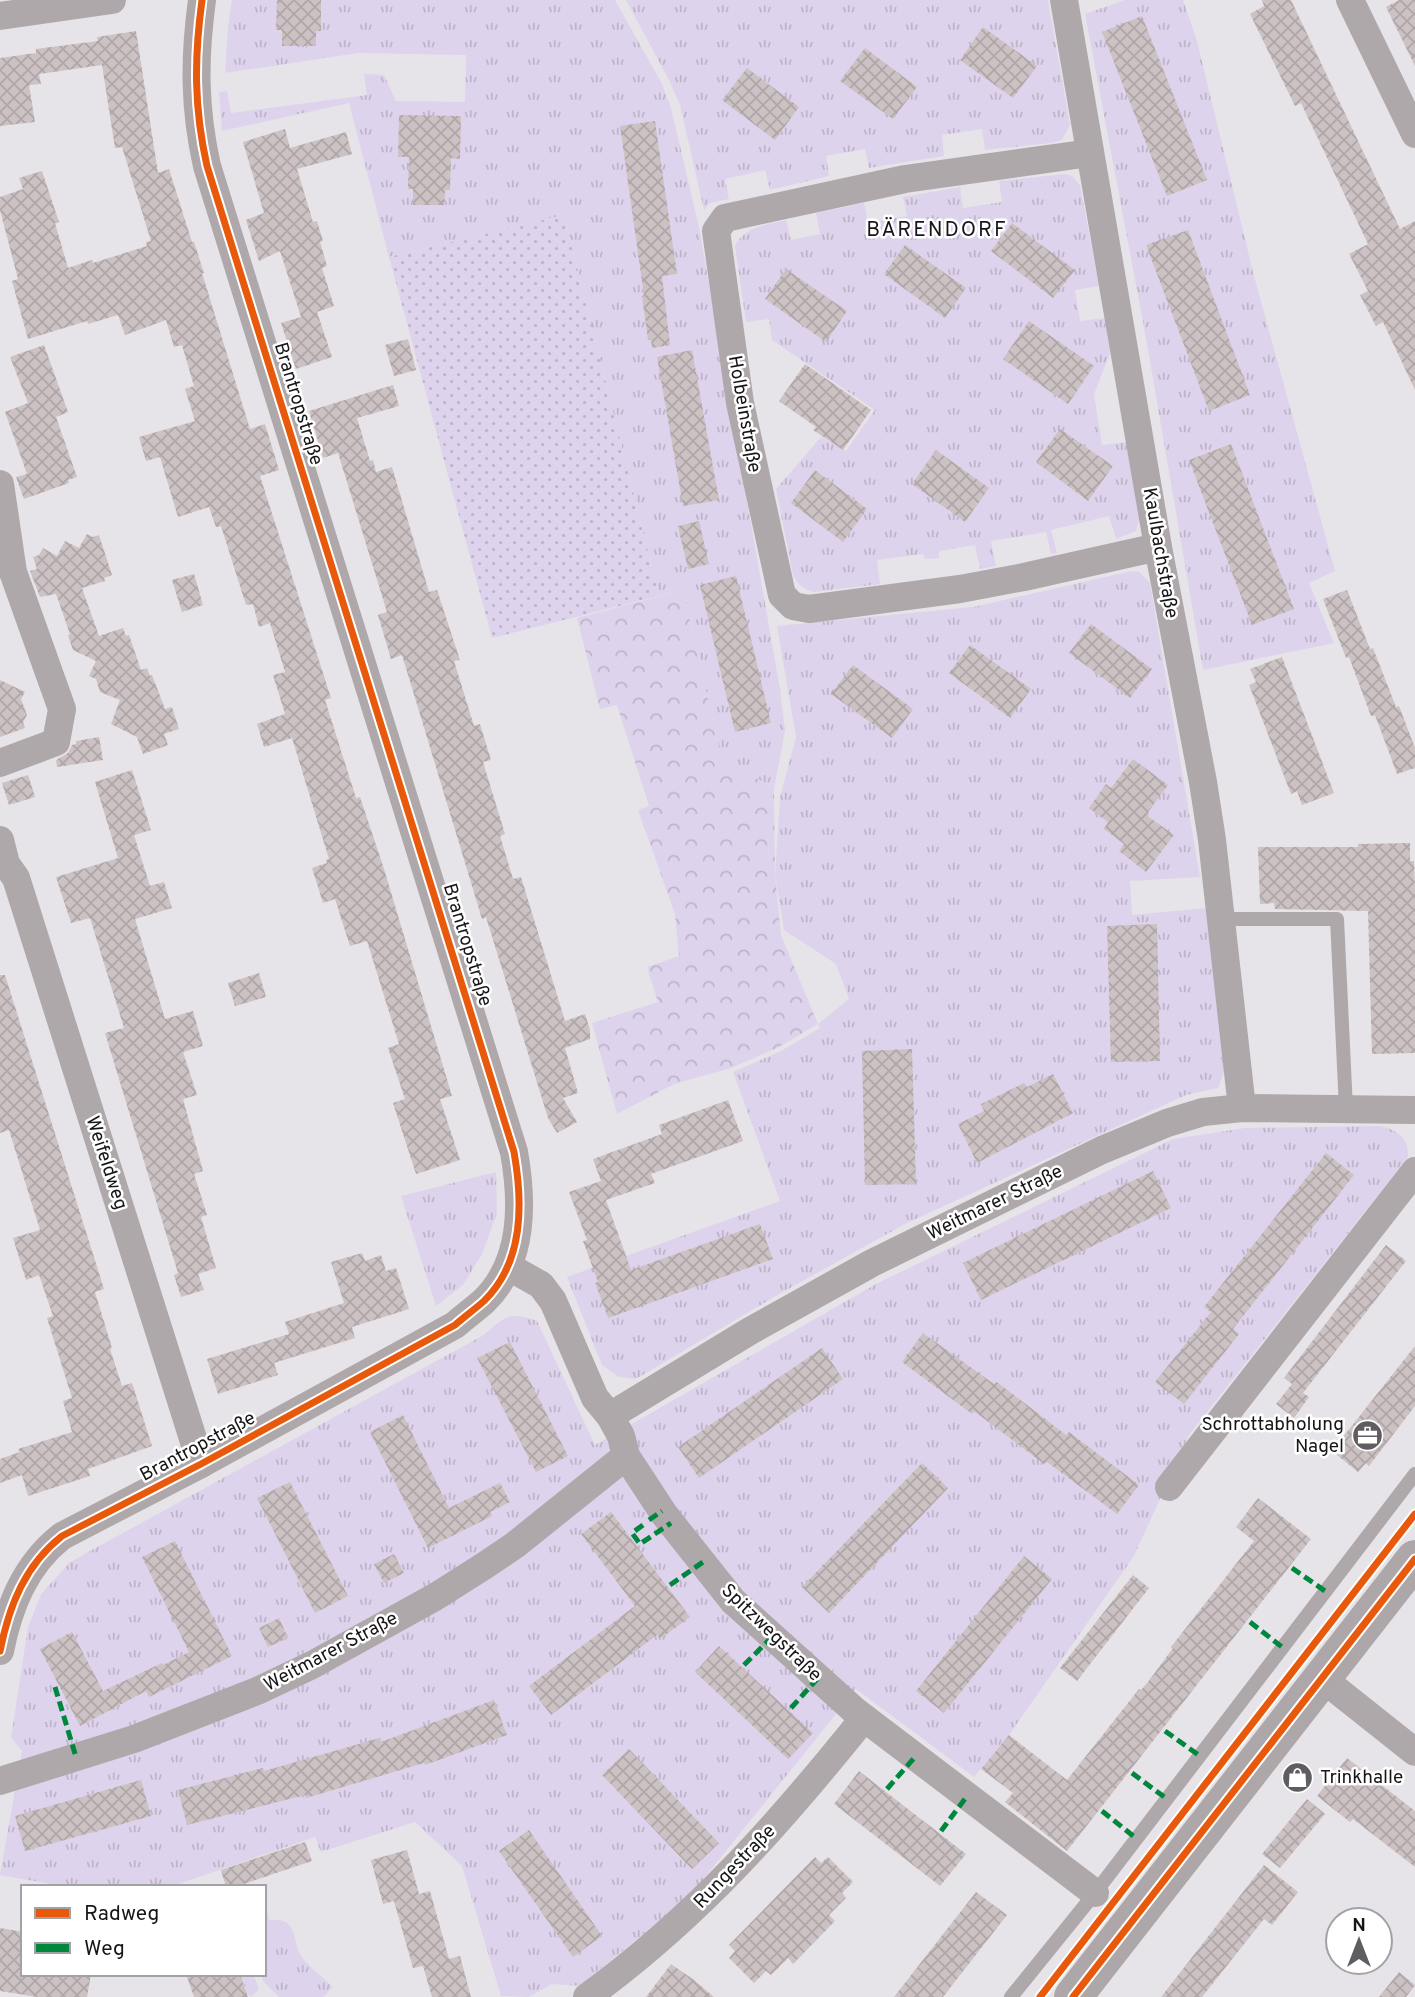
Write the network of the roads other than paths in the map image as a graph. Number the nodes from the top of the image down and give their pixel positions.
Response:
1 (112, 0) edge
2 (202, 0) edge
3 (1064, 0) edge
4 (1350, 0) edge
5 (0, 16) edge
6 (1415, 134) edge
7 (1090, 153) junction
8 (0, 484) edge
9 (1158, 547) junction
10 (0, 763) edge
11 (2, 857) edge
12 (1221, 919) junction
13 (1242, 1108) junction
14 (1346, 1109) junction
15 (1415, 1110) edge
16 (1415, 1171) edge
17 (509, 1267) junction
18 (610, 1416) junction
19 (626, 1457) junction
20 (201, 1464) junction
21 (1415, 1474) edge
22 (1170, 1487) dead end
23 (1415, 1559) edge
24 (0, 1651) edge
25 (1323, 1679) junction
26 (864, 1718) junction
27 (1415, 1752) edge
28 (0, 1781) edge
29 (1095, 1894) junction
30 (587, 1997) edge
31 (1010, 1997) edge
32 (1073, 1997) edge

1 - 5 street
2 - 17 street, Brantropstraße
3 - 7 street, Kaulbachstraße
4 - 6 street
7 - 9 street, Kaulbachstraße
7 - 9 street, Holbeinstraße
8 - 10 street
9 - 12 street, Kaulbachstraße
11 - 20 street, Weifeldweg
12 - 13 street, Kaulbachstraße
12 - 14 lane
13 - 14 street, Weitmarer Straße
13 - 18 street, Weitmarer Straße
14 - 15 street, Weitmarer Straße
16 - 22 street
17 - 18 street, Spitzwegstraße
17 - 20 street, Brantropstraße
18 - 19 street, Spitzwegstraße
19 - 26 street, Spitzwegstraße
19 - 28 street, Weitmarer Straße
20 - 24 street, Brantropstraße
21 - 29 lane
23 - 25 main road
25 - 27 street
25 - 32 main road
26 - 29 street, Spitzwegstraße
26 - 30 street, Rungestraße
29 - 31 lane

